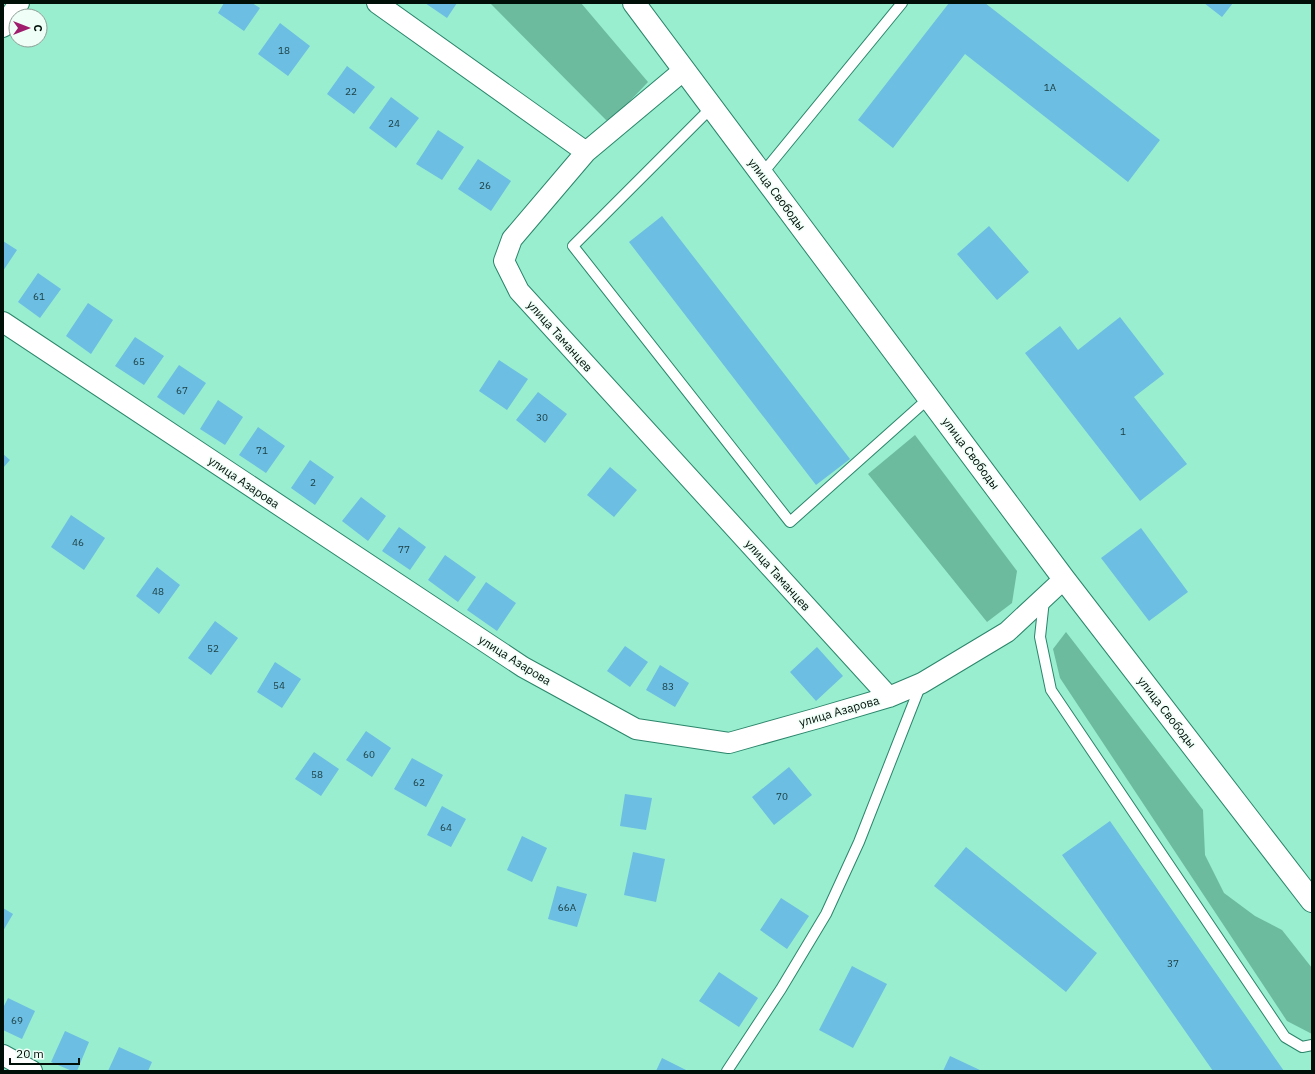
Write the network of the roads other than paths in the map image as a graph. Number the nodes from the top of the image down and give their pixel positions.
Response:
1 (19, 3) edge
2 (377, 3) edge
3 (634, 3) edge
4 (902, 3) edge
5 (3, 26) edge
6 (684, 70) junction
7 (712, 107) junction
8 (586, 152) junction
9 (762, 174) junction
10 (3, 322) edge
11 (929, 398) junction
12 (1064, 579) junction
13 (1044, 598) junction
14 (922, 683) junction
15 (889, 697) junction
16 (1312, 901) edge
17 (1312, 1045) edge
18 (3, 1055) edge
19 (32, 1071) edge
20 (728, 1071) edge

1 - 5 street
2 - 8 street
3 - 6 street, улица Свободы
4 - 9 lane
6 - 7 street, улица Свободы
6 - 8 street, улица Таманцев
7 - 9 street, улица Свободы
7 - 11 lane
8 - 15 street, улица Таманцев
9 - 11 street, улица Свободы
10 - 15 street, улица Азарова
11 - 12 street, улица Свободы
12 - 13 street, улица Азарова
12 - 16 street, улица Свободы
13 - 14 street, улица Азарова
13 - 17 lane
14 - 15 street, улица Азарова
14 - 20 lane
18 - 19 street

